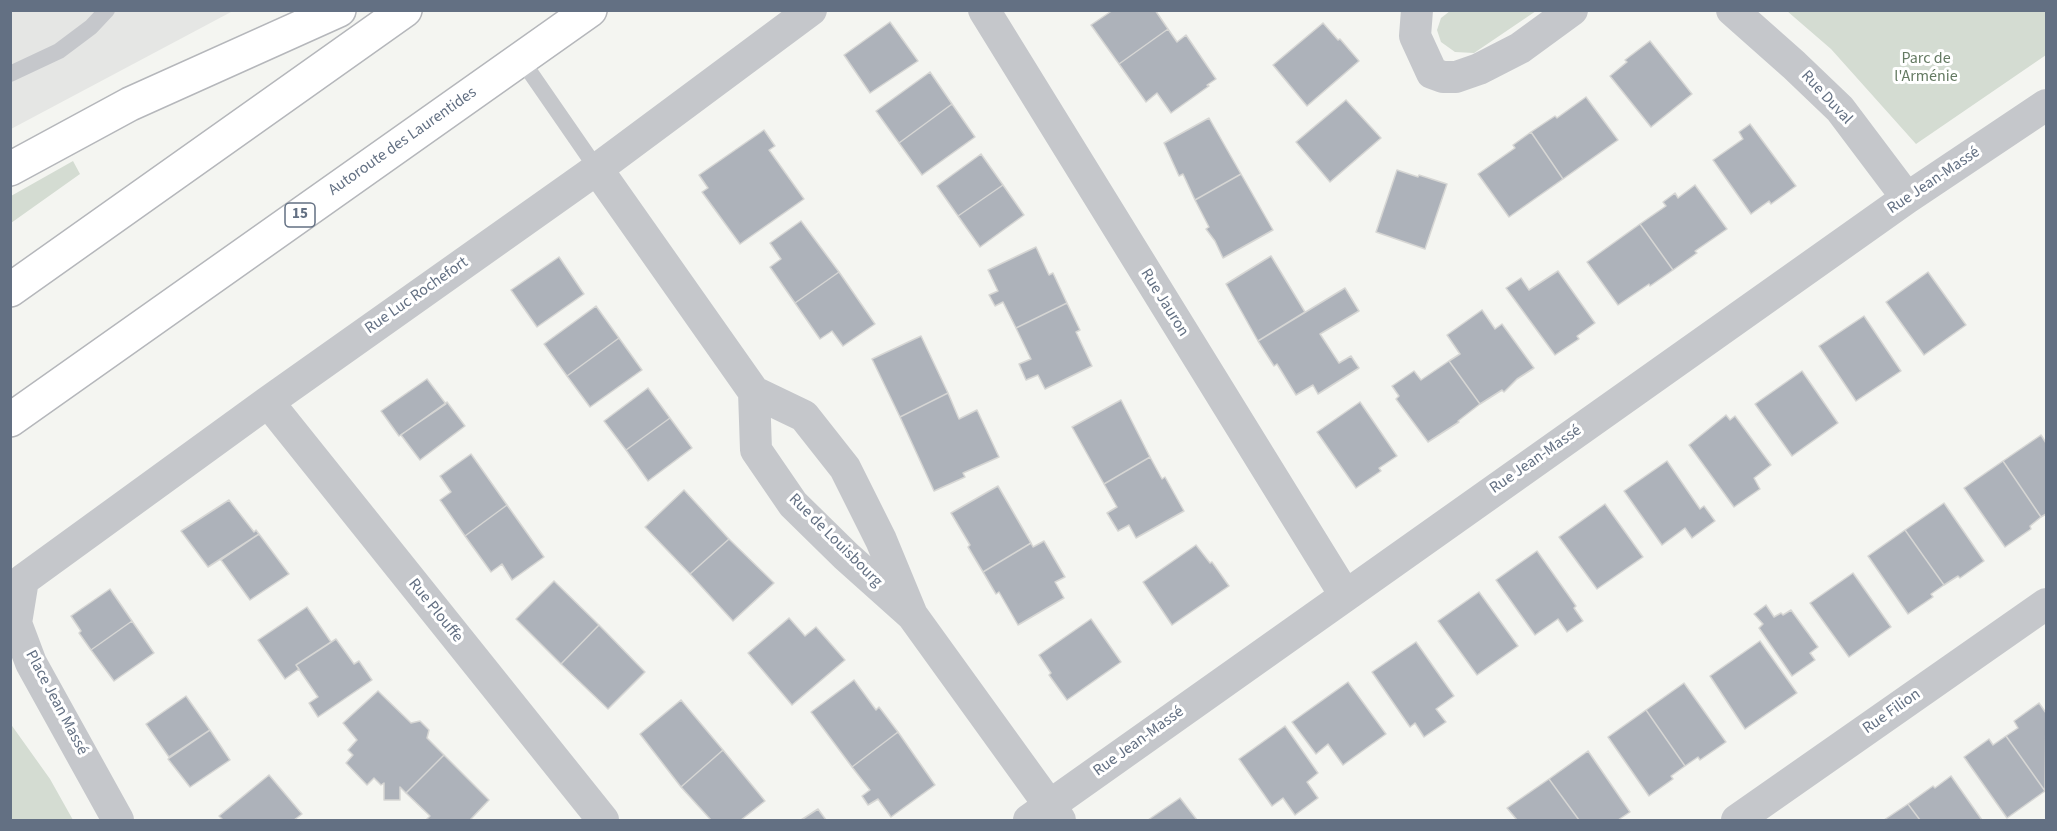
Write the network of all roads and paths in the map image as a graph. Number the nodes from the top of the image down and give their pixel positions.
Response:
1 (107, 10) edge
2 (339, 10) edge
3 (405, 10) edge
4 (590, 10) edge
5 (811, 10) edge
6 (984, 10) edge
7 (1417, 10) edge
8 (1572, 10) edge
9 (1732, 10) edge
10 (521, 59) junction
11 (10, 74) edge
12 (2046, 105) edge
13 (10, 169) edge
14 (597, 169) junction
15 (1907, 198) junction
16 (10, 290) edge
17 (754, 392) junction
18 (268, 402) junction
19 (10, 420) edge
20 (23, 580) joint
21 (1345, 595) junction
22 (2046, 604) edge
23 (912, 615) junction
24 (1046, 816) edge
25 (118, 820) edge
26 (603, 820) edge
27 (1737, 820) edge

1 - 11 lane
2 - 13 highway
3 - 16 highway
4 - 10 highway, Autoroute des Laurentides / 15
5 - 14 street, Rue Luc Rochefort
6 - 21 street, Rue Jauron
7 - 8 street
9 - 15 street, Rue Duval
10 - 14 lane
10 - 19 highway, Autoroute des Laurentides / 15
12 - 15 street, Rue Jean-Massé
14 - 17 street, Rue de Louisbourg
14 - 18 street, Rue Luc Rochefort
15 - 21 street, Rue Jean-Massé
17 - 23 street, Rue de Louisbourg
17 - 23 street, Rue de Louisbourg
18 - 20 street, Rue Luc Rochefort
18 - 26 street, Rue Plouffe
20 - 25 street, Place Jean Massé
21 - 24 street, Rue Jean-Massé
22 - 27 street, Rue Filion
23 - 24 street, Rue de Louisbourg

